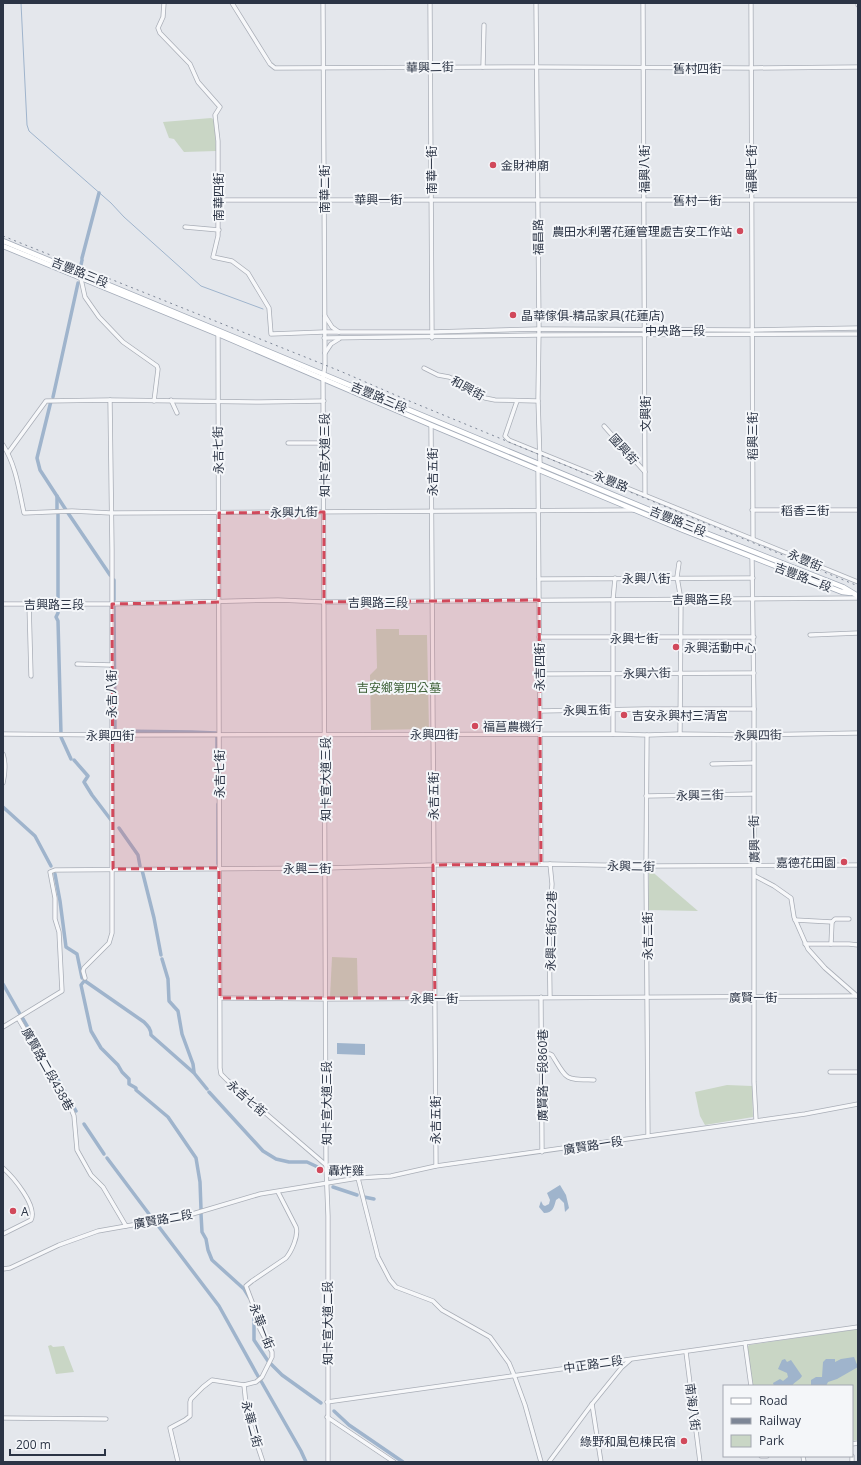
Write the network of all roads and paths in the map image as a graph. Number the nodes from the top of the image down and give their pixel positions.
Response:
1 (164, 3) edge
2 (232, 3) edge
3 (323, 3) edge
4 (430, 3) edge
5 (536, 3) edge
6 (643, 3) edge
7 (751, 3) edge
8 (484, 25) dead end
9 (536, 66) junction
10 (431, 67) junction
11 (483, 67) junction
12 (643, 67) junction
13 (858, 67) edge
14 (323, 68) junction
15 (750, 68) junction
16 (431, 199) junction
17 (537, 199) junction
18 (218, 200) junction
19 (324, 200) junction
20 (644, 200) junction
21 (751, 200) junction
22 (858, 200) edge
23 (185, 227) dead end
24 (218, 230) junction
25 (3, 241) edge
26 (3, 246) edge
27 (92, 277) junction
28 (82, 279) junction
29 (91, 283) junction
30 (325, 315) junction
31 (858, 328) edge
32 (539, 329) junction
33 (751, 330) junction
34 (324, 332) junction
35 (432, 332) junction
36 (645, 332) junction
37 (340, 333) junction
38 (218, 334) junction
39 (858, 334) edge
40 (539, 335) junction
41 (751, 335) junction
42 (324, 338) junction
43 (432, 338) junction
44 (339, 339) junction
45 (325, 354) junction
46 (424, 368) dead end
47 (323, 376) junction
48 (110, 400) junction
49 (171, 400) junction
50 (517, 400) junction
51 (154, 401) junction
52 (218, 401) junction
53 (324, 401) junction
54 (538, 401) junction
55 (177, 413) dead end
56 (432, 426) junction
57 (604, 426) dead end
58 (288, 443) dead end
59 (324, 443) junction
60 (3, 445) edge
61 (539, 452) junction
62 (8, 453) junction
63 (540, 464) junction
64 (538, 470) junction
65 (645, 472) junction
66 (645, 494) junction
67 (538, 510) junction
68 (636, 510) junction
69 (752, 510) junction
70 (858, 510) edge
71 (432, 511) junction
72 (324, 512) junction
73 (111, 513) junction
74 (219, 513) junction
75 (753, 538) junction
76 (755, 551) joint
77 (752, 557) junction
78 (679, 563) dead end
79 (677, 577) junction
80 (615, 578) junction
81 (753, 578) junction
82 (539, 579) junction
83 (858, 582) edge
84 (857, 596) edge
85 (753, 599) junction
86 (539, 600) junction
87 (613, 600) junction
88 (680, 600) junction
89 (432, 601) junction
90 (219, 602) junction
91 (324, 602) junction
92 (29, 603) junction
93 (3, 604) edge
94 (112, 604) junction
95 (858, 633) edge
96 (810, 635) dead end
97 (754, 636) junction
98 (539, 637) junction
99 (680, 637) junction
100 (613, 638) junction
101 (77, 664) dead end
102 (112, 665) junction
103 (680, 673) junction
104 (754, 673) junction
105 (539, 674) junction
106 (613, 674) junction
107 (31, 676) dead end
108 (754, 709) junction
109 (613, 710) junction
110 (680, 710) junction
111 (540, 712) junction
112 (858, 733) edge
113 (3, 734) edge
114 (325, 734) junction
115 (433, 734) junction
116 (540, 734) junction
117 (612, 734) junction
118 (680, 734) junction
119 (111, 735) junction
120 (218, 735) junction
121 (647, 735) junction
122 (754, 735) junction
123 (3, 754) edge
124 (753, 763) junction
125 (712, 764) dead end
126 (4, 771) edge
127 (3, 783) edge
128 (753, 794) junction
129 (646, 796) junction
130 (541, 864) junction
131 (550, 864) junction
132 (433, 865) junction
133 (754, 865) junction
134 (858, 865) edge
135 (646, 866) junction
136 (219, 868) junction
137 (326, 868) junction
138 (112, 869) junction
139 (755, 876) junction
140 (795, 920) junction
141 (849, 920) dead end
142 (832, 922) junction
143 (805, 944) junction
144 (831, 944) junction
145 (858, 945) edge
146 (85, 978) dead end
147 (857, 996) edge
148 (541, 997) junction
149 (550, 997) junction
150 (647, 997) junction
151 (754, 997) junction
152 (220, 998) junction
153 (435, 998) junction
154 (327, 999) junction
155 (18, 1018) junction
156 (3, 1027) edge
157 (542, 1053) junction
158 (830, 1072) dead end
159 (858, 1072) edge
160 (594, 1080) dead end
161 (858, 1104) edge
162 (756, 1120) junction
163 (648, 1136) junction
164 (542, 1152) junction
165 (326, 1165) junction
166 (436, 1166) junction
167 (3, 1168) edge
168 (358, 1178) junction
169 (328, 1184) junction
170 (278, 1192) junction
171 (126, 1226) junction
172 (3, 1234) edge
173 (3, 1269) edge
174 (858, 1327) edge
175 (745, 1343) junction
176 (686, 1352) junction
177 (631, 1359) junction
178 (514, 1375) junction
179 (244, 1385) junction
180 (751, 1385) edge
181 (327, 1402) junction
182 (592, 1404) junction
183 (327, 1417) junction
184 (3, 1418) edge
185 (106, 1419) dead end
186 (178, 1462) edge
187 (263, 1462) edge
188 (328, 1462) edge
189 (394, 1462) edge
190 (541, 1462) edge
191 (549, 1462) edge
192 (601, 1462) edge
193 (700, 1462) edge

1 - 18 street, 南華四街
2 - 14 street, 華興二街
3 - 14 street, 南華二街
4 - 10 street, 南華一街
5 - 9 street, 福昌路
6 - 12 street, 福興八街
7 - 15 street, 福興七街
8 - 11 street
9 - 11 street, 華興二街
9 - 12 street, 舊村四街
9 - 17 street, 福昌路
10 - 11 street, 華興二街
10 - 14 street, 華興二街
10 - 16 street, 南華一街
12 - 15 street, 舊村四街
12 - 20 street, 福興八街
13 - 15 street, 舊村四街
14 - 19 street, 南華二街
15 - 21 street, 福興七街
16 - 17 street, 華興一街
16 - 19 street, 華興一街
16 - 35 street, 南華一街
17 - 20 street, 舊村一街
17 - 32 street, 福昌路
18 - 19 street, 華興一街
18 - 24 street, 南華四街
19 - 30 street, 南華二街
20 - 21 street, 舊村一街
20 - 36 street, 福興八街
21 - 22 street, 舊村一街
21 - 33 street, 福興七街
23 - 24 street
24 - 34 street, 南華四街
25 - 27 main road, 吉豐路三段
26 - 28 main road, 吉豐路三段
27 - 29 main road
27 - 47 main road, 吉豐路三段
28 - 29 main road, 吉豐路三段
28 - 51 street
29 - 38 main road, 吉豐路三段
30 - 34 street, 南華二街
30 - 37 street
31 - 33 street, 中央路一段
32 - 35 street, 中央路一段
32 - 36 street, 中央路一段
32 - 40 street, 福昌路
33 - 36 street, 中央路一段
33 - 41 street, 福興七街
34 - 37 street, 中央路一段
34 - 42 street, 南華二街
35 - 37 street, 中央路一段
35 - 43 street, 南華一街
36 - 40 street, 中央路一段
36 - 41 street, 中央路一段
36 - 65 street, 文興街
38 - 47 main road, 吉豐路三段
38 - 52 street, 永吉七街
39 - 41 street, 中央路一段
40 - 43 street, 中央路一段
40 - 54 street, 福昌路
41 - 69 street, 稻興三街
42 - 44 street, 中央路一段
42 - 45 street, 南華二街
43 - 44 street, 中央路一段
44 - 45 street
45 - 47 street, 南華二街
46 - 50 street, 和興街
47 - 53 street, 知卡宣大道三段
47 - 56 main road, 吉豐路三段
47 - 63 main road, 吉豐路三段
48 - 51 street
48 - 62 street
48 - 73 street, 永吉八街
49 - 51 street
49 - 52 street
49 - 55 street
50 - 54 street, 和興街
50 - 61 street, 永豐路
52 - 53 street
52 - 74 street, 永吉七街
53 - 59 street, 知卡宣大道三段
54 - 61 street, 福昌路
56 - 64 main road, 吉豐路三段
56 - 71 street, 永吉五街
57 - 65 street, 國興街
58 - 59 street
59 - 72 street, 知卡宣大道三段
60 - 62 street, 永興九街
61 - 63 street, 福昌路
61 - 66 street, 永豐路
62 - 73 street, 永興九街
63 - 64 street, 福昌路
63 - 76 main road, 吉豐路三段
64 - 67 street, 永吉四街
64 - 68 main road, 吉豐路三段
65 - 66 street, 文興街
66 - 75 street, 永豐路
67 - 68 street, 永興九街
67 - 71 street, 永興九街
67 - 82 street, 永吉四街
68 - 77 main road, 吉豐路三段
69 - 70 street, 稻香三街
69 - 75 street, 稻興三街
71 - 72 street, 永興九街
71 - 89 street, 永吉五街
72 - 74 street, 永興九街
72 - 91 street, 知卡宣大道三段
73 - 74 street, 永興九街
73 - 94 street, 永吉八街
74 - 90 street, 永吉七街
75 - 83 street, 永豐街
76 - 84 main road, 吉豐路二段
77 - 81 street, 廣興一街
77 - 84 main road, 吉豐路二段
78 - 79 street
79 - 80 street, 永興八街
79 - 81 street, 永興八街
79 - 88 street
80 - 82 street, 永興八街
80 - 87 street
81 - 85 street, 廣興一街
82 - 86 street, 永吉四街
84 - 85 street, 吉興路三段
85 - 88 street, 吉興路三段
85 - 97 street, 廣興一街
86 - 87 street, 吉興路三段
86 - 89 street, 吉興路三段
86 - 98 street, 永吉四街
87 - 88 street, 吉興路三段
87 - 100 street
88 - 99 street
89 - 91 street, 吉興路三段
89 - 115 street, 永吉五街
90 - 91 street, 吉興路三段
90 - 94 street, 吉興路三段
90 - 120 street, 永吉七街
91 - 114 street, 知卡宣大道三段
92 - 93 street, 吉興路三段
92 - 94 street, 吉興路三段
92 - 107 street
94 - 102 street, 永吉八街
95 - 96 street
97 - 99 street, 永興七街
97 - 104 street, 廣興一街
98 - 100 street, 永興七街
98 - 105 street, 永吉四街
99 - 100 street, 永興七街
99 - 103 street
100 - 106 street
101 - 102 street
102 - 119 street, 永吉八街
103 - 104 street, 永興六街
103 - 106 street, 永興六街
103 - 110 street
104 - 108 street, 廣興一街
105 - 106 street, 永興六街
105 - 111 street, 永吉四街
106 - 109 street
108 - 110 street, 永興五街
108 - 122 street, 廣興一街
109 - 110 street, 永興五街
109 - 111 street, 永興五街
109 - 117 street
110 - 118 street
111 - 116 street, 永吉四街
112 - 122 street, 永興四街
113 - 119 street, 永興四街
114 - 115 street, 永興四街
114 - 120 street, 永興四街
114 - 137 street, 知卡宣大道三段
115 - 116 street, 永興四街
115 - 132 street, 永吉五街
116 - 117 street, 永興四街
116 - 130 street, 永吉四街
117 - 121 street, 永興四街
118 - 121 street, 永興四街
118 - 122 street, 永興四街
119 - 120 street, 永興四街
119 - 138 street, 永吉八街
120 - 136 street, 永吉七街
121 - 129 street, 永吉二街
122 - 124 street, 廣興一街
123 - 126 street
124 - 125 street
124 - 128 street, 廣興一街
126 - 127 street
128 - 129 street, 永興三街
128 - 133 street, 廣興一街
129 - 135 street, 永吉二街
130 - 131 street, 永興二街
130 - 132 street, 永興二街
131 - 135 street, 永興二街
131 - 149 street, 永興二街622巷
132 - 137 street, 永興二街
132 - 153 street, 永吉五街
133 - 134 street, 永興二街
133 - 135 street, 永興二街
133 - 139 street, 廣興一街
135 - 150 street, 永吉二街
136 - 137 street, 永興二街
136 - 138 street, 永興二街
136 - 152 street, 永吉七街
137 - 154 street, 知卡宣大道三段
138 - 146 street, 永吉八街
138 - 155 street, 永興二街
139 - 140 street
139 - 151 street, 廣興一街
140 - 142 street
140 - 143 street
141 - 142 street
142 - 144 street
143 - 144 street
143 - 147 street
144 - 145 street
147 - 151 street, 廣賢一街
148 - 149 street, 永興一街
148 - 153 street, 永興一街
148 - 157 street, 廣賢路一段860巷
149 - 150 street, 永興一街
150 - 151 street, 廣賢一街
150 - 163 street, 永吉二街
151 - 162 street, 廣興一街
152 - 154 street, 永興一街
152 - 165 street, 永吉七街
153 - 154 street, 永興一街
153 - 166 street, 永吉五街
154 - 165 street, 知卡宣大道三段
155 - 156 street, 永興二街
155 - 171 street, 廣賢路二段438巷
157 - 160 street
157 - 164 street, 廣賢路一段860巷
158 - 159 street
161 - 162 street, 廣賢路一段
162 - 163 street, 廣賢路一段
163 - 164 street, 廣賢路一段
164 - 166 street, 廣賢路一段
165 - 169 street, 知卡宣大道三段
166 - 168 street, 廣賢路一段
167 - 172 street
168 - 169 street, 廣賢路一段
168 - 178 street
169 - 170 street, 廣賢路二段
169 - 181 street, 知卡宣大道二段
170 - 171 street, 廣賢路二段
170 - 179 street, 永華一街
171 - 173 street, 廣賢路二段
174 - 175 street, 中正路二段
175 - 176 street, 中正路二段
175 - 180 street
176 - 177 street, 中正路二段
176 - 193 street, 南海八街
177 - 178 street, 中正路二段
177 - 182 street
178 - 181 street, 中正路二段
178 - 190 street
179 - 186 street
179 - 187 street, 永華二街
181 - 183 street, 知卡宣大道二段
182 - 191 street
182 - 192 street
183 - 188 street, 知卡宣大道二段
183 - 189 street
184 - 185 street

